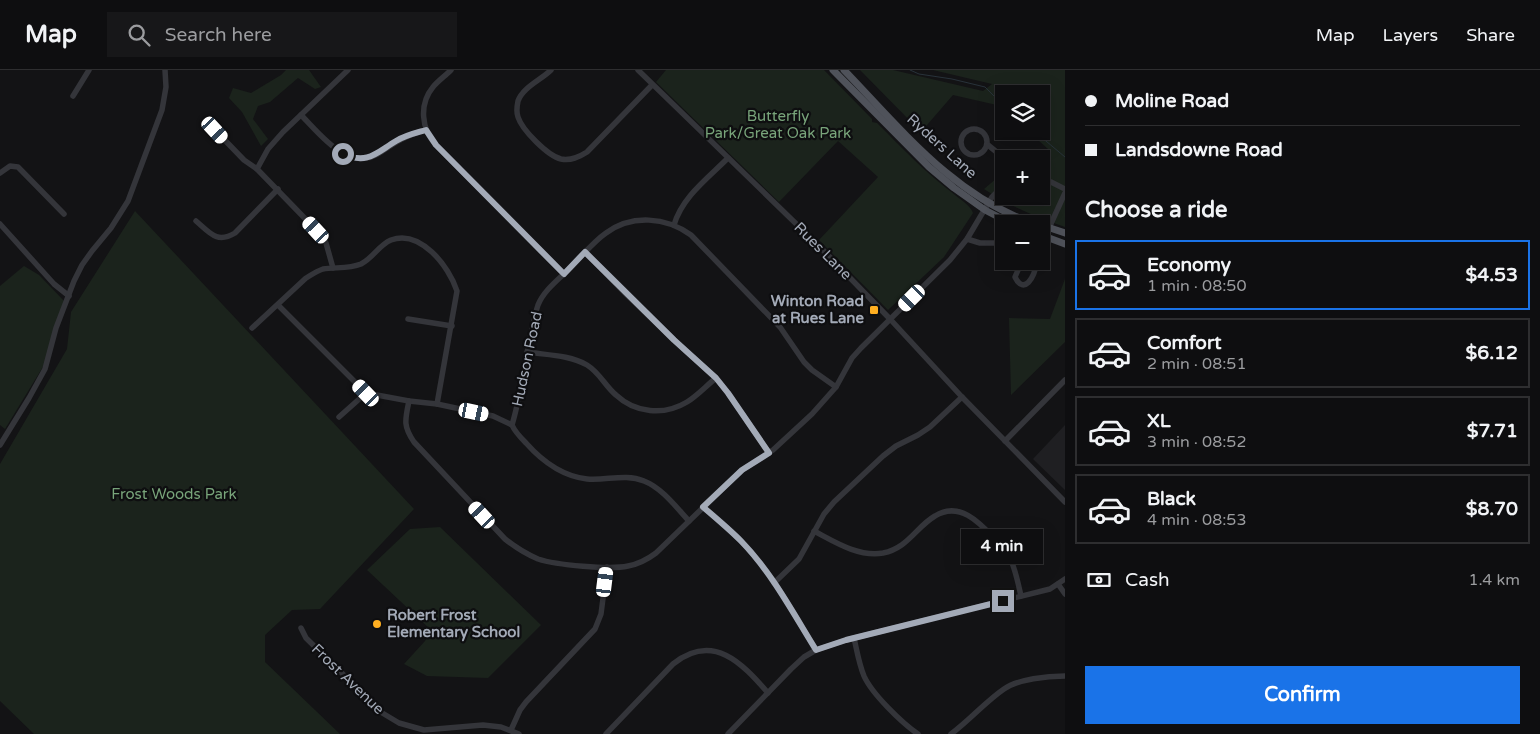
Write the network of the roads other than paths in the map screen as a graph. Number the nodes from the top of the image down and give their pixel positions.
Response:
1 (88, 70) edge
2 (165, 70) edge
3 (348, 70) edge
4 (451, 70) edge
5 (552, 70) edge
6 (638, 70) edge
7 (833, 70) edge
8 (844, 70) edge
9 (652, 85) junction
10 (73, 96) dead end
11 (301, 115) junction
12 (215, 130) dead end
13 (426, 130) junction
14 (988, 145) junction
15 (995, 151) edge
16 (728, 158) junction
17 (257, 169) junction
18 (0, 174) edge
19 (1050, 182) edge
20 (278, 189) junction
21 (1065, 189) edge
22 (1065, 193) edge
23 (995, 194) edge
24 (989, 203) junction
25 (985, 210) junction
26 (64, 214) dead end
27 (995, 215) edge
28 (1012, 215) edge
29 (1050, 218) edge
30 (196, 221) dead end
31 (0, 224) edge
32 (674, 226) junction
33 (1050, 228) edge
34 (1065, 233) edge
35 (967, 239) junction
36 (1050, 239) edge
37 (995, 243) edge
38 (1065, 244) edge
39 (585, 252) junction
40 (333, 268) junction
41 (1018, 270) edge
42 (1035, 270) edge
43 (564, 274) junction
44 (69, 296) junction
45 (278, 305) junction
46 (408, 319) dead end
47 (890, 319) junction
48 (452, 326) junction
49 (252, 328) dead end
50 (527, 352) junction
51 (716, 378) junction
52 (1065, 380) edge
53 (836, 387) junction
54 (366, 393) junction
55 (962, 397) junction
56 (409, 401) junction
57 (437, 404) junction
58 (339, 418) dead end
59 (512, 425) junction
60 (1004, 440) junction
61 (0, 445) edge
62 (769, 453) junction
63 (1065, 502) edge
64 (703, 507) junction
65 (689, 521) junction
66 (814, 531) junction
67 (607, 567) junction
68 (1065, 578) edge
69 (774, 583) junction
70 (1058, 584) junction
71 (1065, 594) edge
72 (1022, 596) junction
73 (301, 628) dead end
74 (854, 638) junction
75 (816, 650) junction
76 (1065, 676) edge
77 (768, 693) junction
78 (511, 730) junction
79 (424, 732) edge
80 (519, 734) edge
81 (606, 734) edge
82 (728, 734) edge
83 (918, 734) edge
84 (950, 734) edge

1 - 10 street
2 - 44 street
3 - 11 street
4 - 13 street
5 - 9 street
6 - 9 street, Rues Lane
7 - 25 main road, Ryders Lane
8 - 24 main road, Ryders Lane
9 - 16 street, Rues Lane
11 - 13 street
11 - 17 street
12 - 17 street
13 - 43 street
14 - 14 street
14 - 15 street
16 - 32 street
16 - 47 street, Rues Lane
17 - 20 street
18 - 26 street
19 - 21 street
20 - 30 street
20 - 40 street
22 - 29 street
23 - 24 street
24 - 25 street
24 - 28 main road, Ryders Lane
25 - 27 main road, Ryders Lane
25 - 35 street
31 - 44 street
32 - 39 street, Hudson Road
32 - 53 street, Hudson Road
33 - 34 main road
35 - 37 street
35 - 47 street
36 - 38 main road
39 - 43 street, Hudson Road
39 - 51 street
40 - 45 street
40 - 48 street
41 - 42 street
43 - 50 street, Hudson Road
44 - 61 street
45 - 49 street
45 - 54 street
46 - 48 street
47 - 53 street
47 - 55 street, Rues Lane
48 - 57 street
50 - 51 street
50 - 59 street, Hudson Road
51 - 62 street
52 - 60 street
53 - 62 street
54 - 56 street
54 - 58 street
55 - 60 street, Rues Lane
55 - 66 street
56 - 57 street
56 - 67 street
57 - 59 street
59 - 65 street
60 - 63 street, Rues Lane
62 - 64 street
64 - 65 street
64 - 69 street
65 - 67 street
66 - 69 street
66 - 72 street
67 - 78 street
68 - 70 street
69 - 75 street
70 - 71 street
70 - 72 street
72 - 74 street
73 - 79 street, Frost Avenue
74 - 75 street
74 - 83 street
75 - 77 street
76 - 84 street
77 - 81 street
77 - 82 street
78 - 79 street, Frost Avenue
78 - 80 street, Frost Avenue

